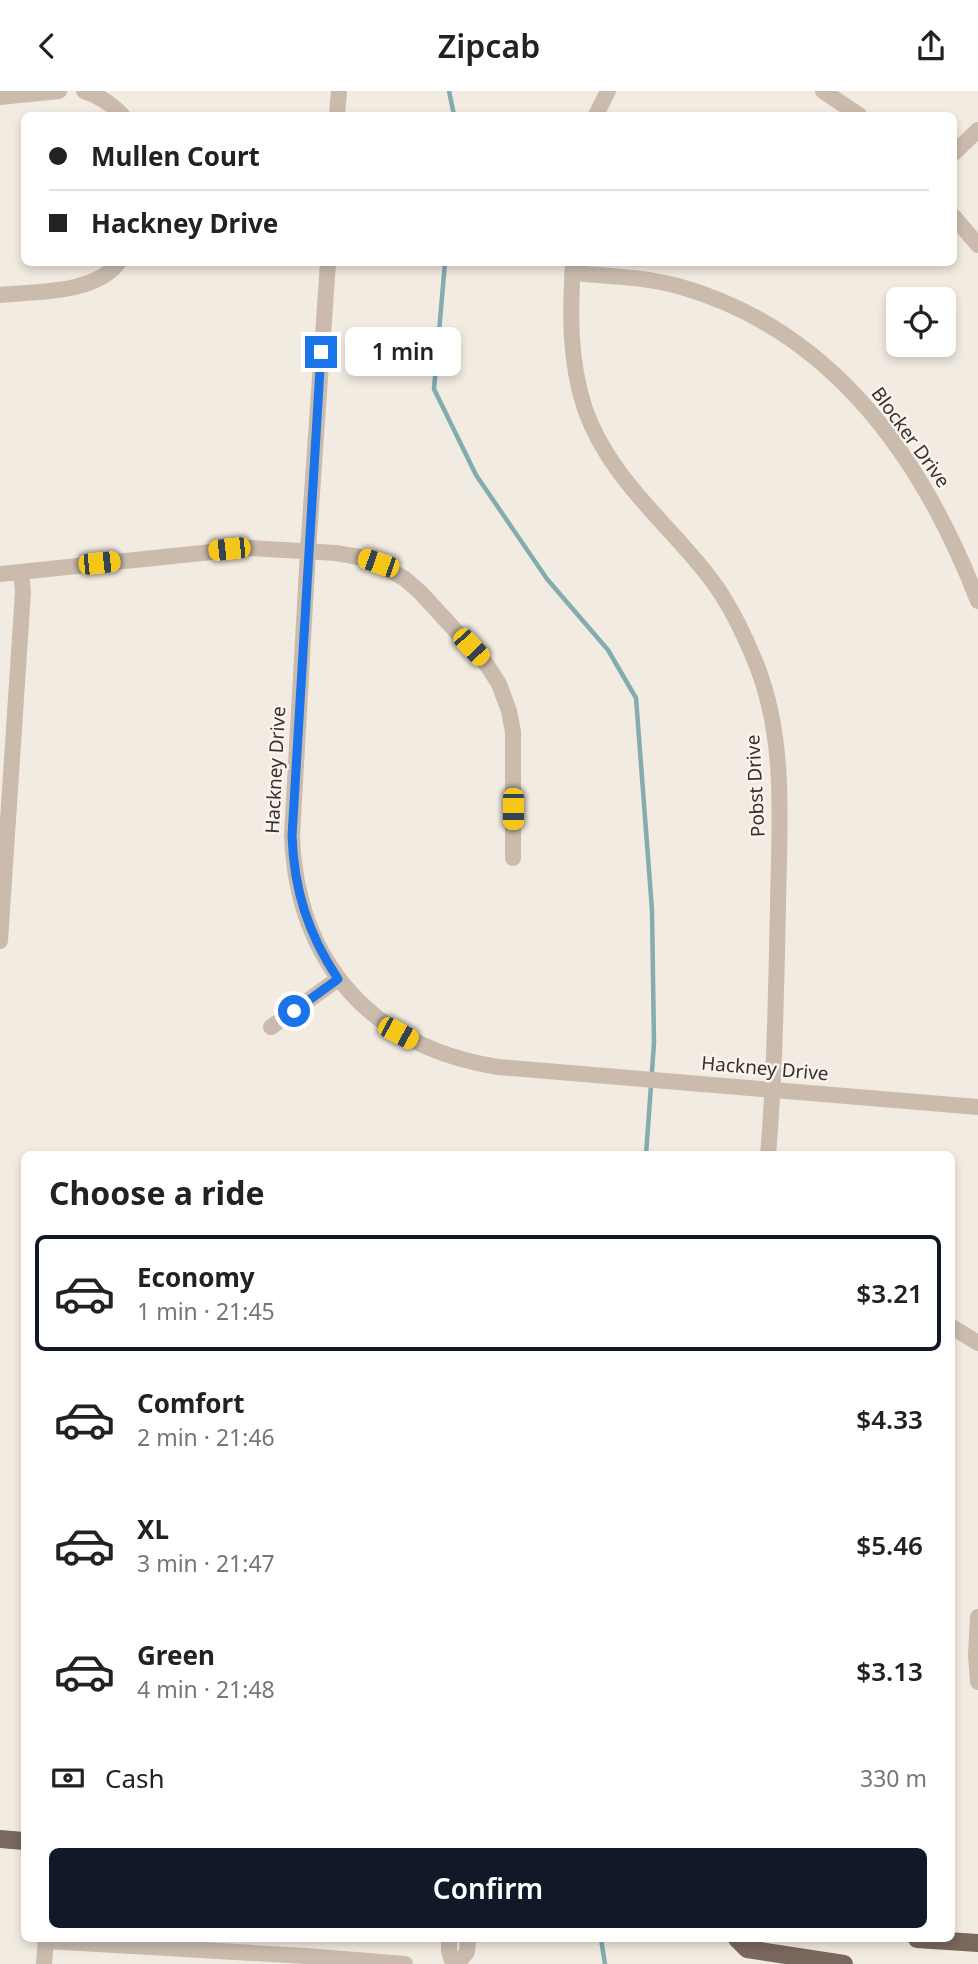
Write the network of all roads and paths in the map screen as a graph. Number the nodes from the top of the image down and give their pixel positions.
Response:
1 (59, 91) edge
2 (84, 91) edge
3 (339, 91) edge
4 (608, 91) edge
5 (823, 91) edge
6 (0, 97) edge
7 (119, 112) edge
8 (337, 112) edge
9 (598, 112) edge
10 (854, 112) edge
11 (978, 130) edge
12 (957, 150) edge
13 (957, 221) edge
14 (978, 246) edge
15 (115, 266) edge
16 (328, 266) edge
17 (573, 267) edge
18 (0, 295) edge
19 (308, 551) junction
20 (21, 572) junction
21 (0, 574) edge
22 (978, 601) edge
23 (513, 858) dead end
24 (0, 941) edge
25 (338, 979) junction
26 (271, 1027) dead end
27 (773, 1090) junction
28 (978, 1107) edge
29 (768, 1151) edge
30 (955, 1329) edge
31 (978, 1343) edge
32 (978, 1618) edge
33 (978, 1682) edge
34 (0, 1839) edge
35 (21, 1841) edge
36 (955, 1941) edge
37 (46, 1942) edge
38 (78, 1942) edge
39 (449, 1942) edge
40 (468, 1942) edge
41 (740, 1942) edge
42 (978, 1943) edge
43 (44, 1964) edge
44 (405, 1964) edge
45 (455, 1964) edge
46 (844, 1964) edge

1 - 6 street
2 - 7 street
3 - 8 street
4 - 9 street
5 - 10 street
11 - 12 street
13 - 14 street
15 - 18 street
16 - 19 street, Hackney Drive
17 - 22 street, Blocker Drive
17 - 27 street, Pobst Drive
19 - 20 street
19 - 23 street
19 - 25 street, Hackney Drive
20 - 21 street
20 - 24 street
25 - 26 street
25 - 27 street, Hackney Drive
27 - 28 street, Hackney Drive
27 - 29 street, Pobst Drive
30 - 31 street
32 - 33 street
34 - 35 main road
36 - 42 main road
37 - 43 street
38 - 44 street
39 - 45 street
40 - 45 street
41 - 46 main road

